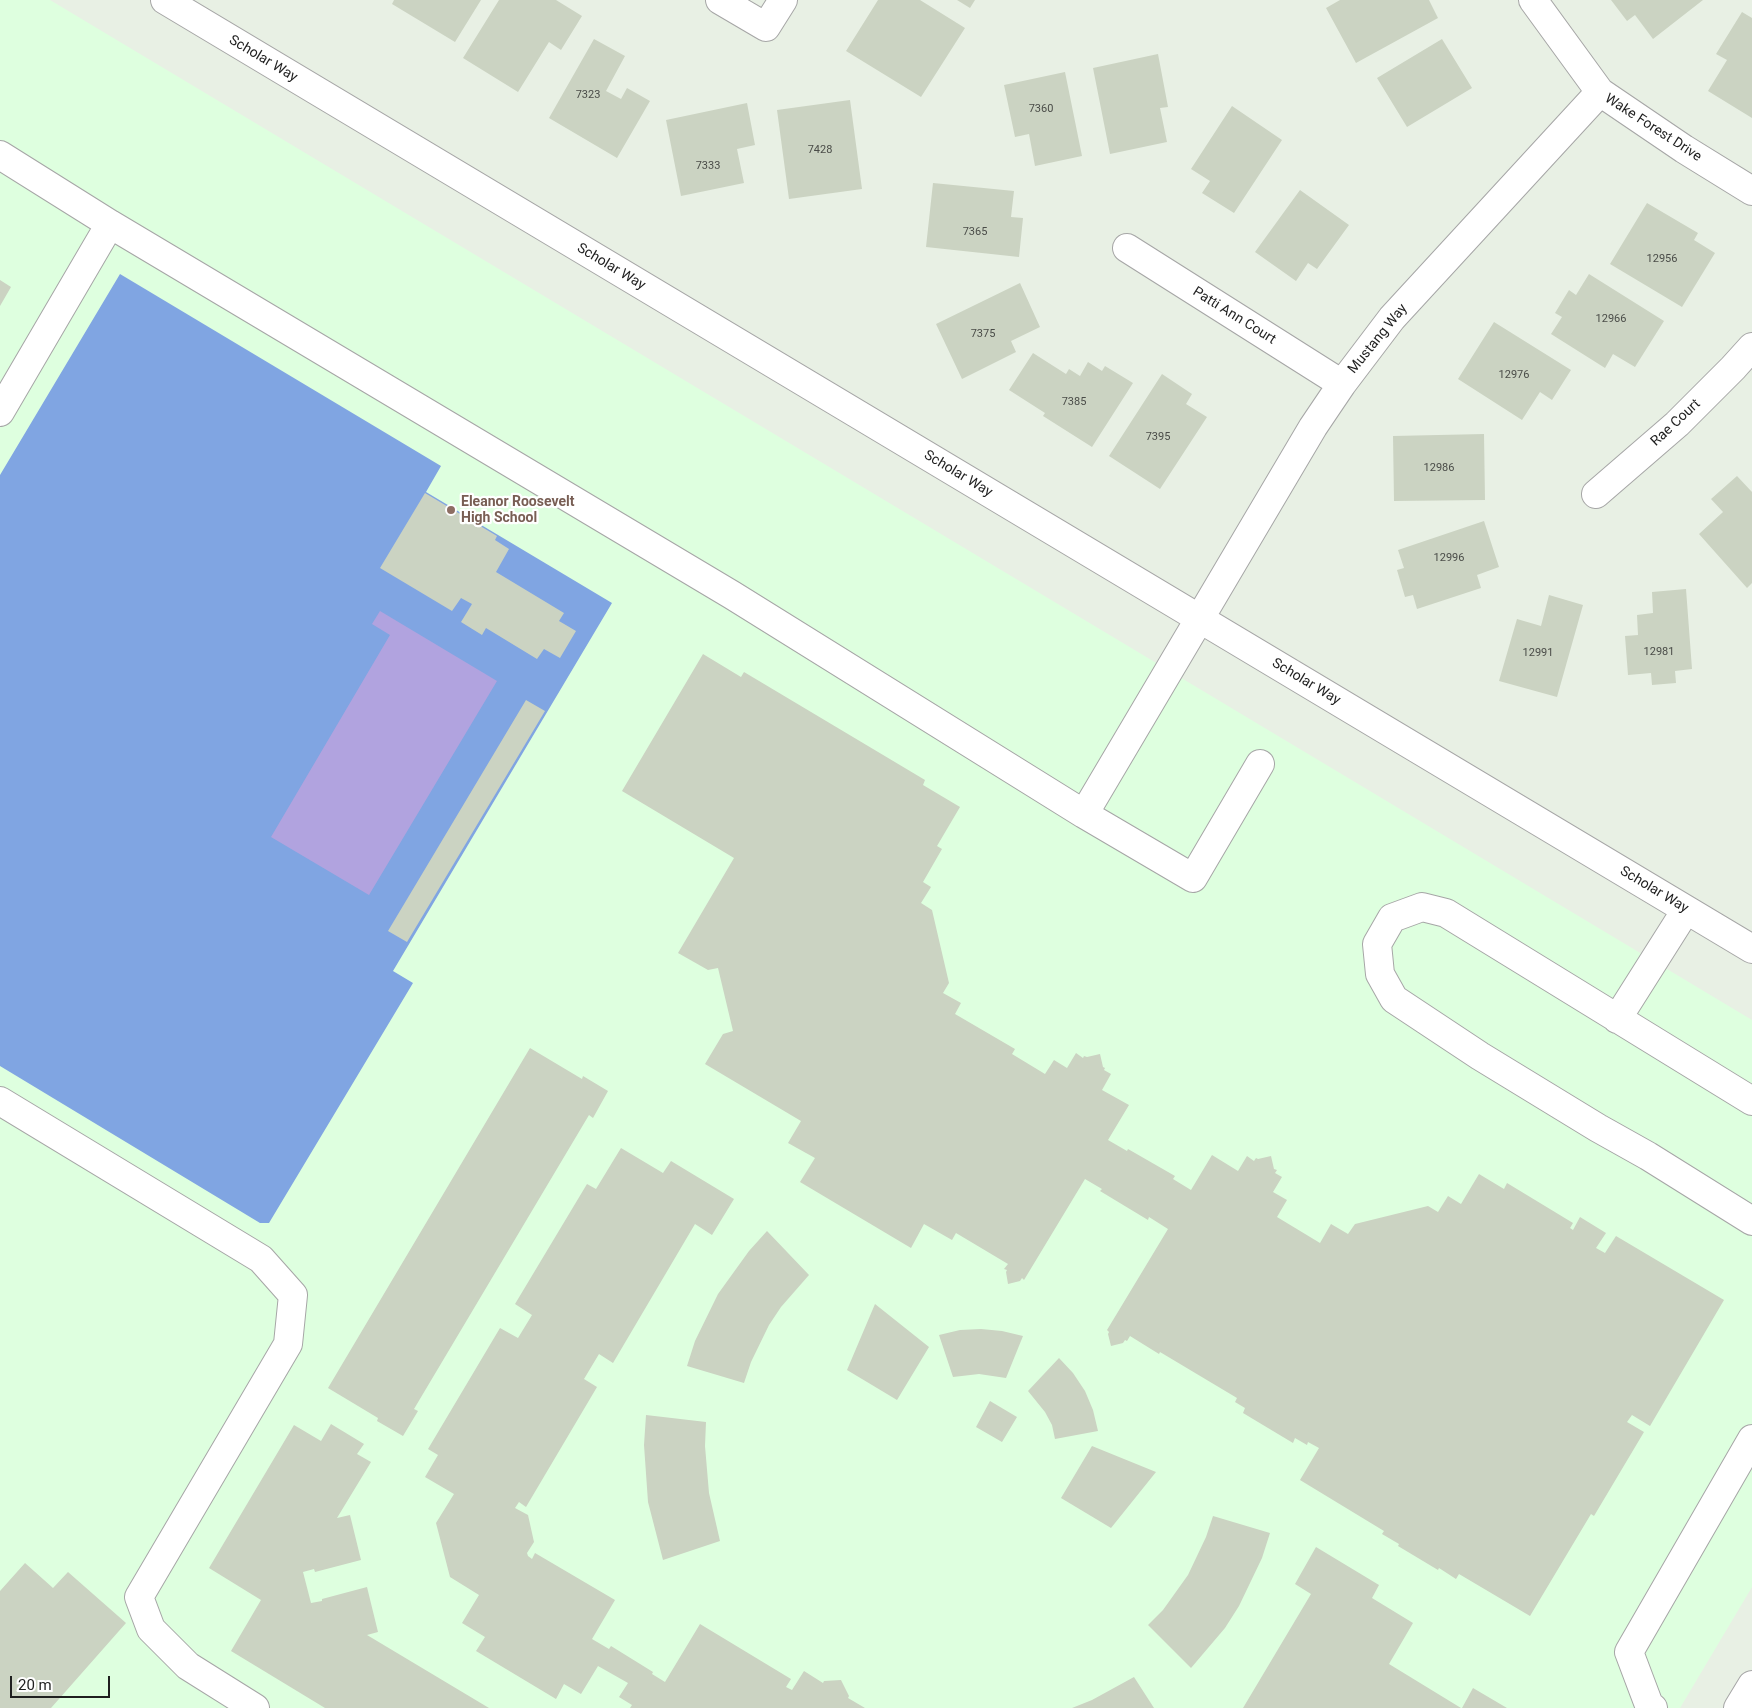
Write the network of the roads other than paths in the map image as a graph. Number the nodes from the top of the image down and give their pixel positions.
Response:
1 (165, 0) edge
2 (720, 0) edge
3 (783, 0) edge
4 (1533, 0) edge
5 (1600, 92) junction
6 (0, 156) edge
7 (1752, 191) edge
8 (110, 224) junction
9 (1127, 248) dead end
10 (1752, 347) edge
11 (1342, 384) junction
12 (0, 412) edge
13 (1596, 494) dead end
14 (1200, 619) junction
15 (1260, 764) dead end
16 (1084, 814) junction
17 (1686, 910) junction
18 (1752, 949) edge
19 (1617, 1019) junction
20 (1752, 1100) edge
21 (0, 1101) edge
22 (1752, 1221) edge
23 (1752, 1439) edge
24 (1752, 1685) edge
25 (1649, 1707) edge
26 (255, 1708) edge
27 (1738, 1708) edge

1 - 14 street, Scholar Way
2 - 3 street
4 - 5 street, Wake Forest Drive
5 - 7 street, Wake Forest Drive
5 - 11 street, Mustang Way
6 - 8 street
8 - 12 street
8 - 16 street
9 - 11 street, Patti Ann Court
10 - 13 street, Rae Court
11 - 14 street, Mustang Way
14 - 16 street, Mustang Way
14 - 17 street, Scholar Way
15 - 16 street
17 - 18 street, Scholar Way
17 - 19 street
19 - 20 street
19 - 22 street
21 - 26 street
23 - 25 street
24 - 27 street

